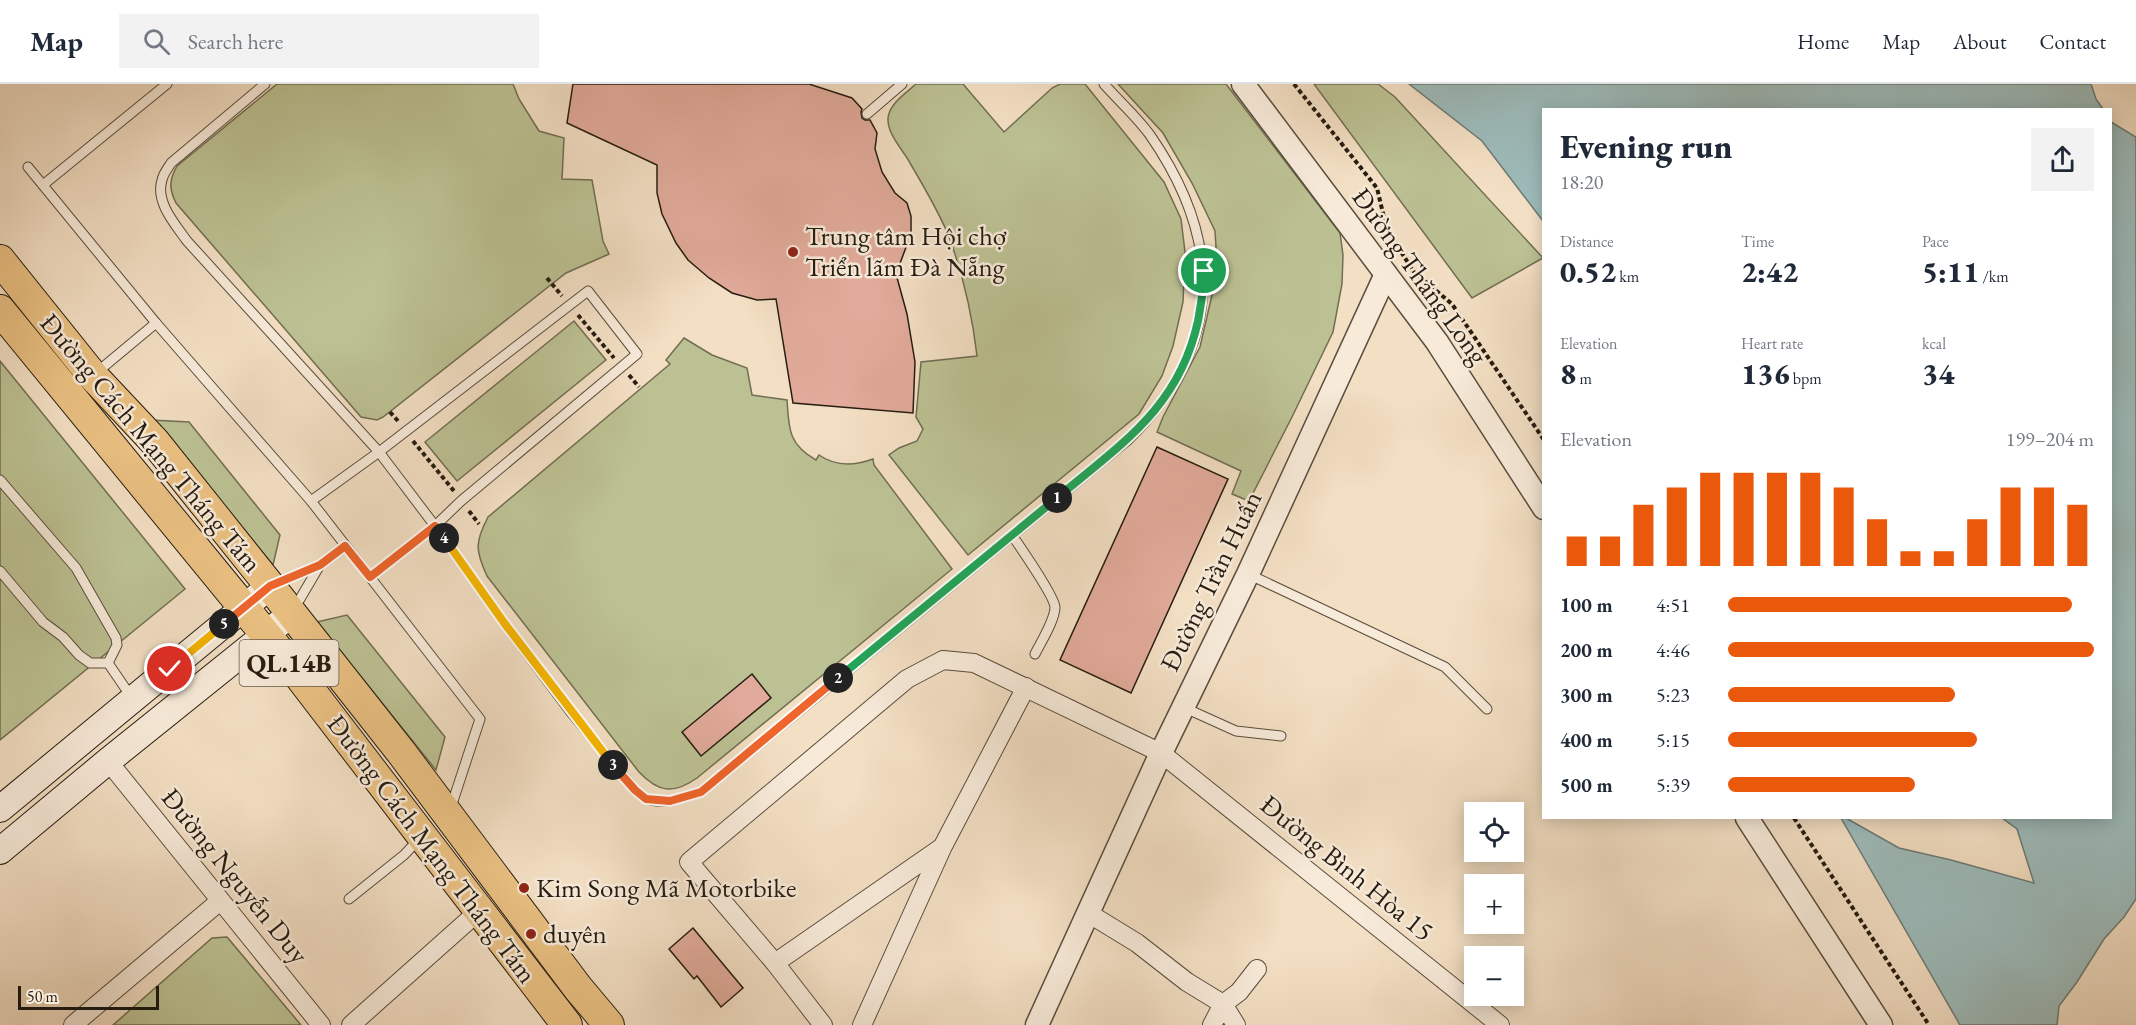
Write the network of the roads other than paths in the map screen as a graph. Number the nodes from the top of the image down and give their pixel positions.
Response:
1 (167, 84) edge
2 (265, 84) edge
3 (902, 84) edge
4 (1104, 84) edge
5 (1243, 84) edge
6 (867, 114) dead end
7 (28, 167) dead end
8 (44, 185) junction
9 (0, 260) edge
10 (1386, 274) junction
11 (0, 310) edge
12 (156, 323) junction
13 (93, 376) junction
14 (379, 452) junction
15 (0, 480) edge
16 (311, 501) junction
17 (1542, 505) edge
18 (435, 526) junction
19 (1012, 535) junction
20 (345, 546) junction
21 (320, 565) junction
22 (0, 571) edge
23 (1248, 574) junction
24 (370, 577) junction
25 (270, 586) junction
26 (245, 607) junction
27 (291, 614) junction
28 (266, 634) junction
29 (1035, 654) dead end
30 (108, 663) junction
31 (1026, 687) junction
32 (133, 699) junction
33 (1183, 707) junction
34 (1487, 709) dead end
35 (1281, 736) dead end
36 (1161, 753) junction
37 (108, 761) junction
38 (0, 808) edge
39 (448, 815) junction
40 (1748, 819) edge
41 (423, 836) junction
42 (943, 846) junction
43 (0, 850) edge
44 (349, 899) dead end
45 (220, 901) junction
46 (480, 910) junction
47 (1088, 913) junction
48 (775, 963) junction
49 (1257, 969) dead end
50 (1223, 1004) junction
51 (1490, 1022) edge
52 (73, 1025) edge
53 (321, 1025) edge
54 (351, 1025) edge
55 (567, 1025) edge
56 (609, 1025) edge
57 (823, 1025) edge
58 (862, 1025) edge
59 (1037, 1025) edge
60 (1212, 1025) edge
61 (1236, 1025) edge
62 (1881, 1025) edge

1 - 8 lane
2 - 14 lane
3 - 6 lane
4 - 19 lane
5 - 10 street, Đường Thăng Long
7 - 8 lane
8 - 12 lane
9 - 13 highway, Đường Cách Mạng Tháng Tám / QL.14B
10 - 17 street, Đường Thăng Long
10 - 23 street, Đường Trần Huấn
11 - 26 highway, Đường Cách Mạng Tháng Tám / QL.14B
12 - 13 lane
12 - 16 lane
13 - 25 highway, Đường Cách Mạng Tháng Tám / QL.14B
14 - 16 lane
14 - 18 lane
14 - 18 lane
15 - 30 lane
16 - 20 lane
18 - 19 lane
18 - 24 lane
19 - 29 lane
20 - 21 lane
20 - 24 lane
21 - 25 lane
21 - 27 lane
22 - 30 lane
23 - 33 street, Đường Trần Huấn
23 - 34 lane
24 - 39 lane
25 - 26 main road
25 - 27 highway, Đường Cách Mạng Tháng Tám / QL.14B
26 - 28 highway, Đường Cách Mạng Tháng Tám / QL.14B
26 - 32 main road
27 - 28 main road
27 - 39 highway, Đường Cách Mạng Tháng Tám / QL.14B
28 - 37 main road
28 - 41 highway, Đường Cách Mạng Tháng Tám / QL.14B
30 - 32 lane
31 - 36 street, Đường Bình Hòa 15
31 - 42 street
31 - 48 street, Đường Bình Hòa 15
32 - 38 main road
33 - 35 lane
33 - 36 street, Đường Trần Huấn
36 - 47 street, Đường Trần Huấn
36 - 51 street, Đường Bình Hòa 15
37 - 43 main road
37 - 45 street, Đường Nguyễn Duy
39 - 56 highway, Đường Cách Mạng Tháng Tám / QL.14B
40 - 62 street
41 - 44 lane
41 - 46 highway, Đường Cách Mạng Tháng Tám / QL.14B
42 - 48 street
42 - 58 street
45 - 52 street
45 - 53 street, Đường Nguyễn Duy
46 - 54 street
46 - 55 highway, Đường Cách Mạng Tháng Tám / QL.14B
47 - 50 street
47 - 59 street, Đường Trần Huấn
48 - 57 street
49 - 50 street
50 - 60 street
50 - 61 street

